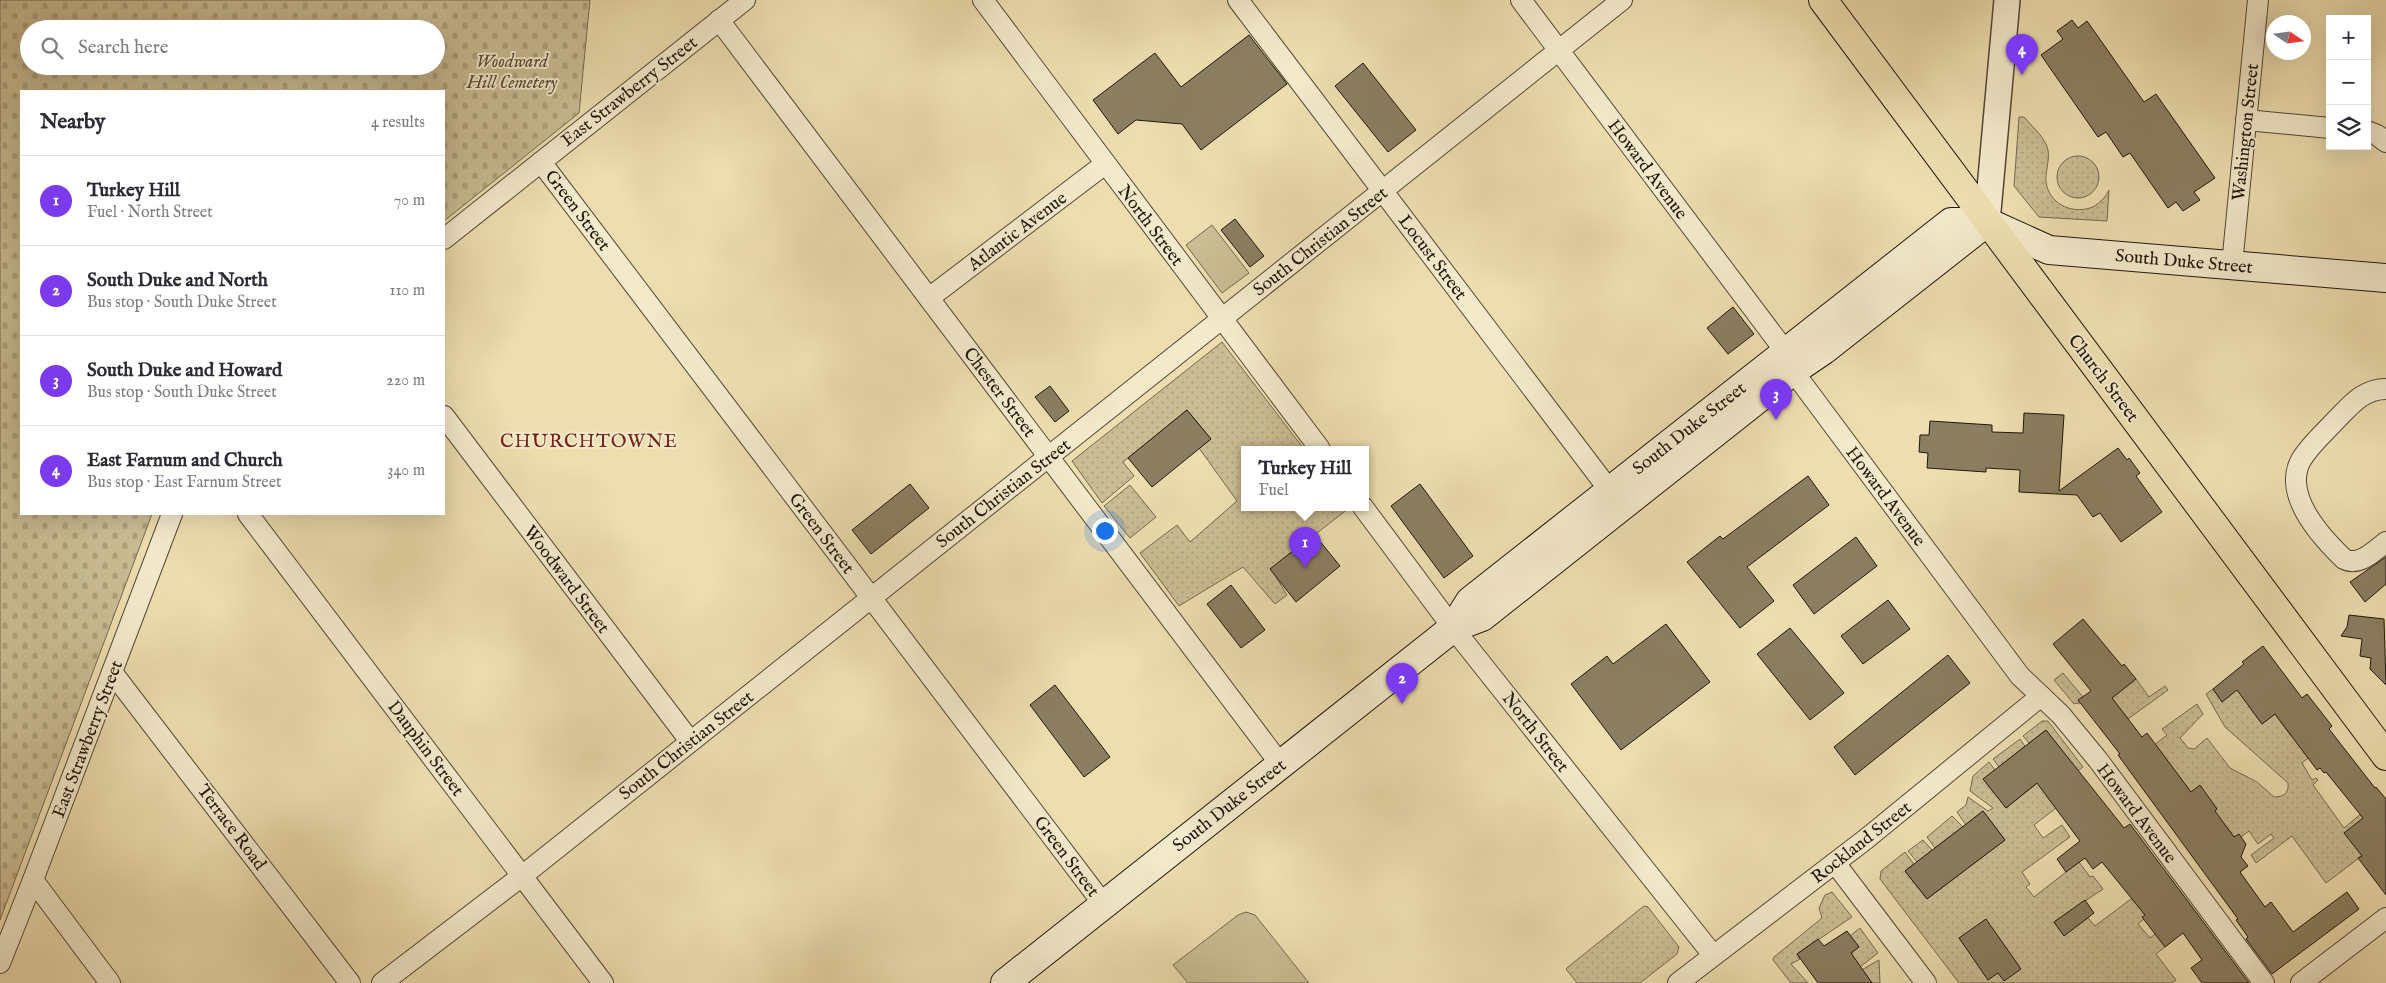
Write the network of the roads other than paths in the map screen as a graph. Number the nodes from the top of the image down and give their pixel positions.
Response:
1 (745, 0) edge
2 (983, 0) edge
3 (1238, 0) edge
4 (1521, 0) edge
5 (1622, 0) edge
6 (1823, 0) edge
7 (2007, 0) edge
8 (2258, 0) edge
9 (719, 20) junction
10 (1559, 50) junction
11 (2246, 120) junction
12 (2326, 128) edge
13 (2371, 133) edge
14 (2386, 142) edge
15 (541, 162) junction
16 (1105, 164) junction
17 (1383, 191) junction
18 (1988, 222) junction
19 (445, 238) edge
20 (2232, 265) junction
21 (2386, 278) edge
22 (929, 298) junction
23 (1221, 319) junction
24 (1789, 361) junction
25 (2386, 389) edge
26 (445, 417) edge
27 (1318, 446) edge
28 (1049, 458) junction
29 (1610, 490) junction
30 (1367, 511) edge
31 (172, 515) edge
32 (249, 515) edge
33 (2386, 542) edge
34 (871, 598) junction
35 (1453, 628) junction
36 (112, 672) junction
37 (2041, 696) junction
38 (690, 741) junction
39 (2386, 756) edge
40 (1281, 764) junction
41 (1835, 863) junction
42 (522, 876) junction
43 (34, 880) junction
44 (1104, 905) junction
45 (2386, 918) edge
46 (1713, 955) junction
47 (0, 963) edge
48 (110, 983) edge
49 (350, 983) edge
50 (382, 983) edge
51 (603, 983) edge
52 (1005, 983) edge
53 (1678, 983) edge
54 (1926, 983) edge
55 (2264, 983) edge
56 (2301, 983) edge

1 - 9 street, East Strawberry Street
2 - 16 street, North Street
3 - 17 street, Locust Street
4 - 10 street, Howard Avenue
5 - 10 street, South Christian Street
6 - 18 highway, Church Street
7 - 18 street
8 - 11 street, Washington Street
9 - 15 street, East Strawberry Street
9 - 22 street, Chester Street
10 - 17 street, South Christian Street
10 - 24 street, Howard Avenue
11 - 12 street
11 - 20 street, Washington Street
13 - 14 street
15 - 19 street, East Strawberry Street
15 - 34 street, Green Street
16 - 22 street, Atlantic Avenue
16 - 23 street, North Street
17 - 23 street, South Christian Street
17 - 29 street, Locust Street
18 - 20 main road, South Duke Street
18 - 24 main road, South Duke Street
18 - 39 highway, Church Street
20 - 21 main road, South Duke Street
22 - 28 street, Chester Street
23 - 27 street, North Street
23 - 28 street, South Christian Street
24 - 29 main road, South Duke Street
24 - 35 main road, South Duke Street
24 - 37 street, Howard Avenue
25 - 33 street
26 - 38 street, Woodward Street
28 - 34 street, South Christian Street
28 - 40 street, Chester Street
29 - 35 main road, South Duke Street
30 - 35 street, North Street
31 - 36 street, East Strawberry Street
32 - 42 street, Dauphin Street
34 - 38 street, South Christian Street
34 - 44 street, Green Street
35 - 40 main road, South Duke Street
35 - 46 street, North Street
36 - 43 street, East Strawberry Street
36 - 49 street, Terrace Road
37 - 41 street, Rockland Street
37 - 55 street, Howard Avenue
38 - 42 street, South Christian Street
40 - 44 main road, South Duke Street
41 - 46 street, Rockland Street
41 - 54 street
42 - 50 street, South Christian Street
42 - 51 street, Dauphin Street
43 - 47 street, East Strawberry Street
43 - 48 street
44 - 52 main road, South Duke Street
45 - 56 street
46 - 53 street, Rockland Street

